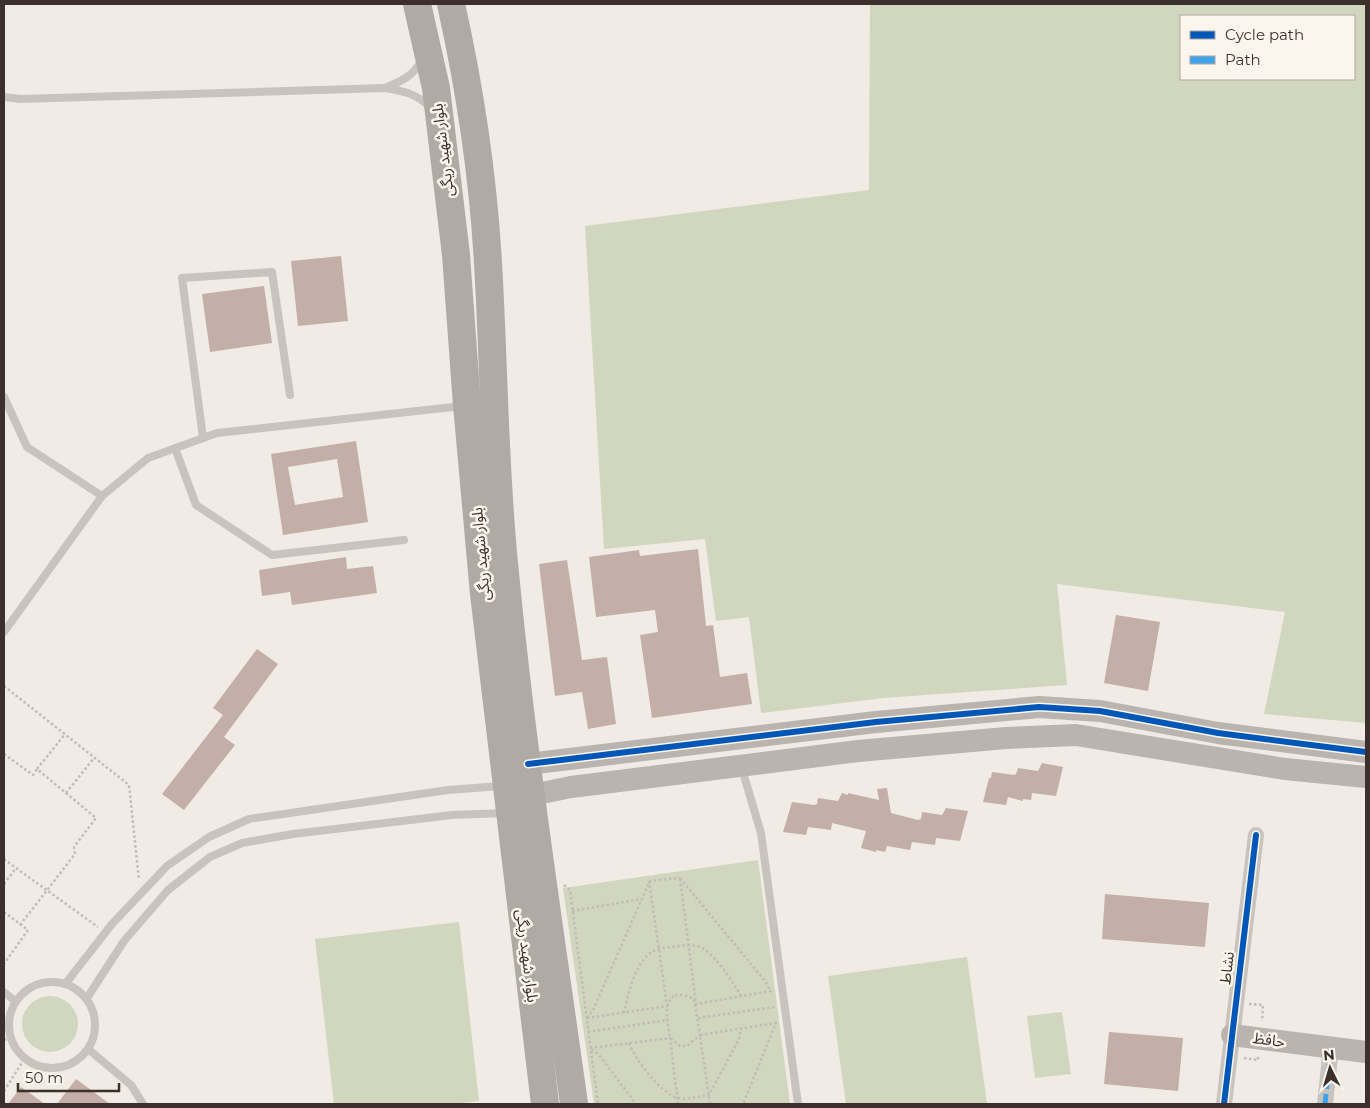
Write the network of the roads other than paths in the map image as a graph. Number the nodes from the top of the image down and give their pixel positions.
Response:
1 (417, 4) edge
2 (451, 4) edge
3 (427, 46) junction
4 (385, 88) junction
5 (4, 97) edge
6 (440, 120) junction
7 (290, 395) dead end
8 (4, 396) edge
9 (467, 406) junction
10 (203, 438) junction
11 (175, 448) junction
12 (102, 496) junction
13 (404, 540) dead end
14 (4, 632) edge
15 (1039, 707) junction
16 (1040, 736) junction
17 (1366, 752) edge
18 (568, 761) junction
19 (528, 764) junction
20 (742, 767) junction
21 (1366, 777) edge
22 (506, 786) junction
23 (571, 787) junction
24 (532, 795) junction
25 (509, 812) junction
26 (1256, 835) dead end
27 (66, 984) junction
28 (4, 992) edge
29 (87, 998) junction
30 (15, 1001) junction
31 (1232, 1035) junction
32 (7, 1039) edge
33 (1331, 1048) junction
34 (88, 1049) junction
35 (1366, 1052) edge
36 (143, 1104) edge
37 (545, 1104) edge
38 (574, 1104) edge
39 (798, 1104) edge
40 (1224, 1104) edge
41 (1325, 1104) edge

1 - 3 highway, بلوار شهید ریگی
2 - 19 highway, بلوار شهید ریگی
3 - 4 lane
3 - 6 highway, بلوار شهید ریگی
4 - 5 lane
4 - 6 lane
6 - 9 highway, بلوار شهید ریگی
7 - 10 lane
8 - 12 lane
9 - 10 lane
9 - 22 highway, بلوار شهید ریگی
10 - 11 lane
11 - 12 lane
11 - 13 lane
12 - 14 lane
15 - 16 street
15 - 17 street
15 - 18 street
16 - 20 street
16 - 21 street
18 - 19 street
18 - 23 street
19 - 24 highway, بلوار شهید ریگی
20 - 23 street
20 - 39 lane
22 - 25 highway, بلوار شهید ریگی
22 - 27 lane
23 - 24 street
24 - 38 highway, بلوار شهید ریگی
25 - 29 lane
25 - 37 highway, بلوار شهید ریگی
26 - 31 street, نشاط
27 - 29 lane
27 - 30 lane
28 - 30 lane
29 - 34 lane
30 - 32 lane
31 - 33 street, حافظ
31 - 40 street, نشاط
32 - 34 lane
33 - 35 street, حافظ
33 - 41 street
34 - 36 lane

